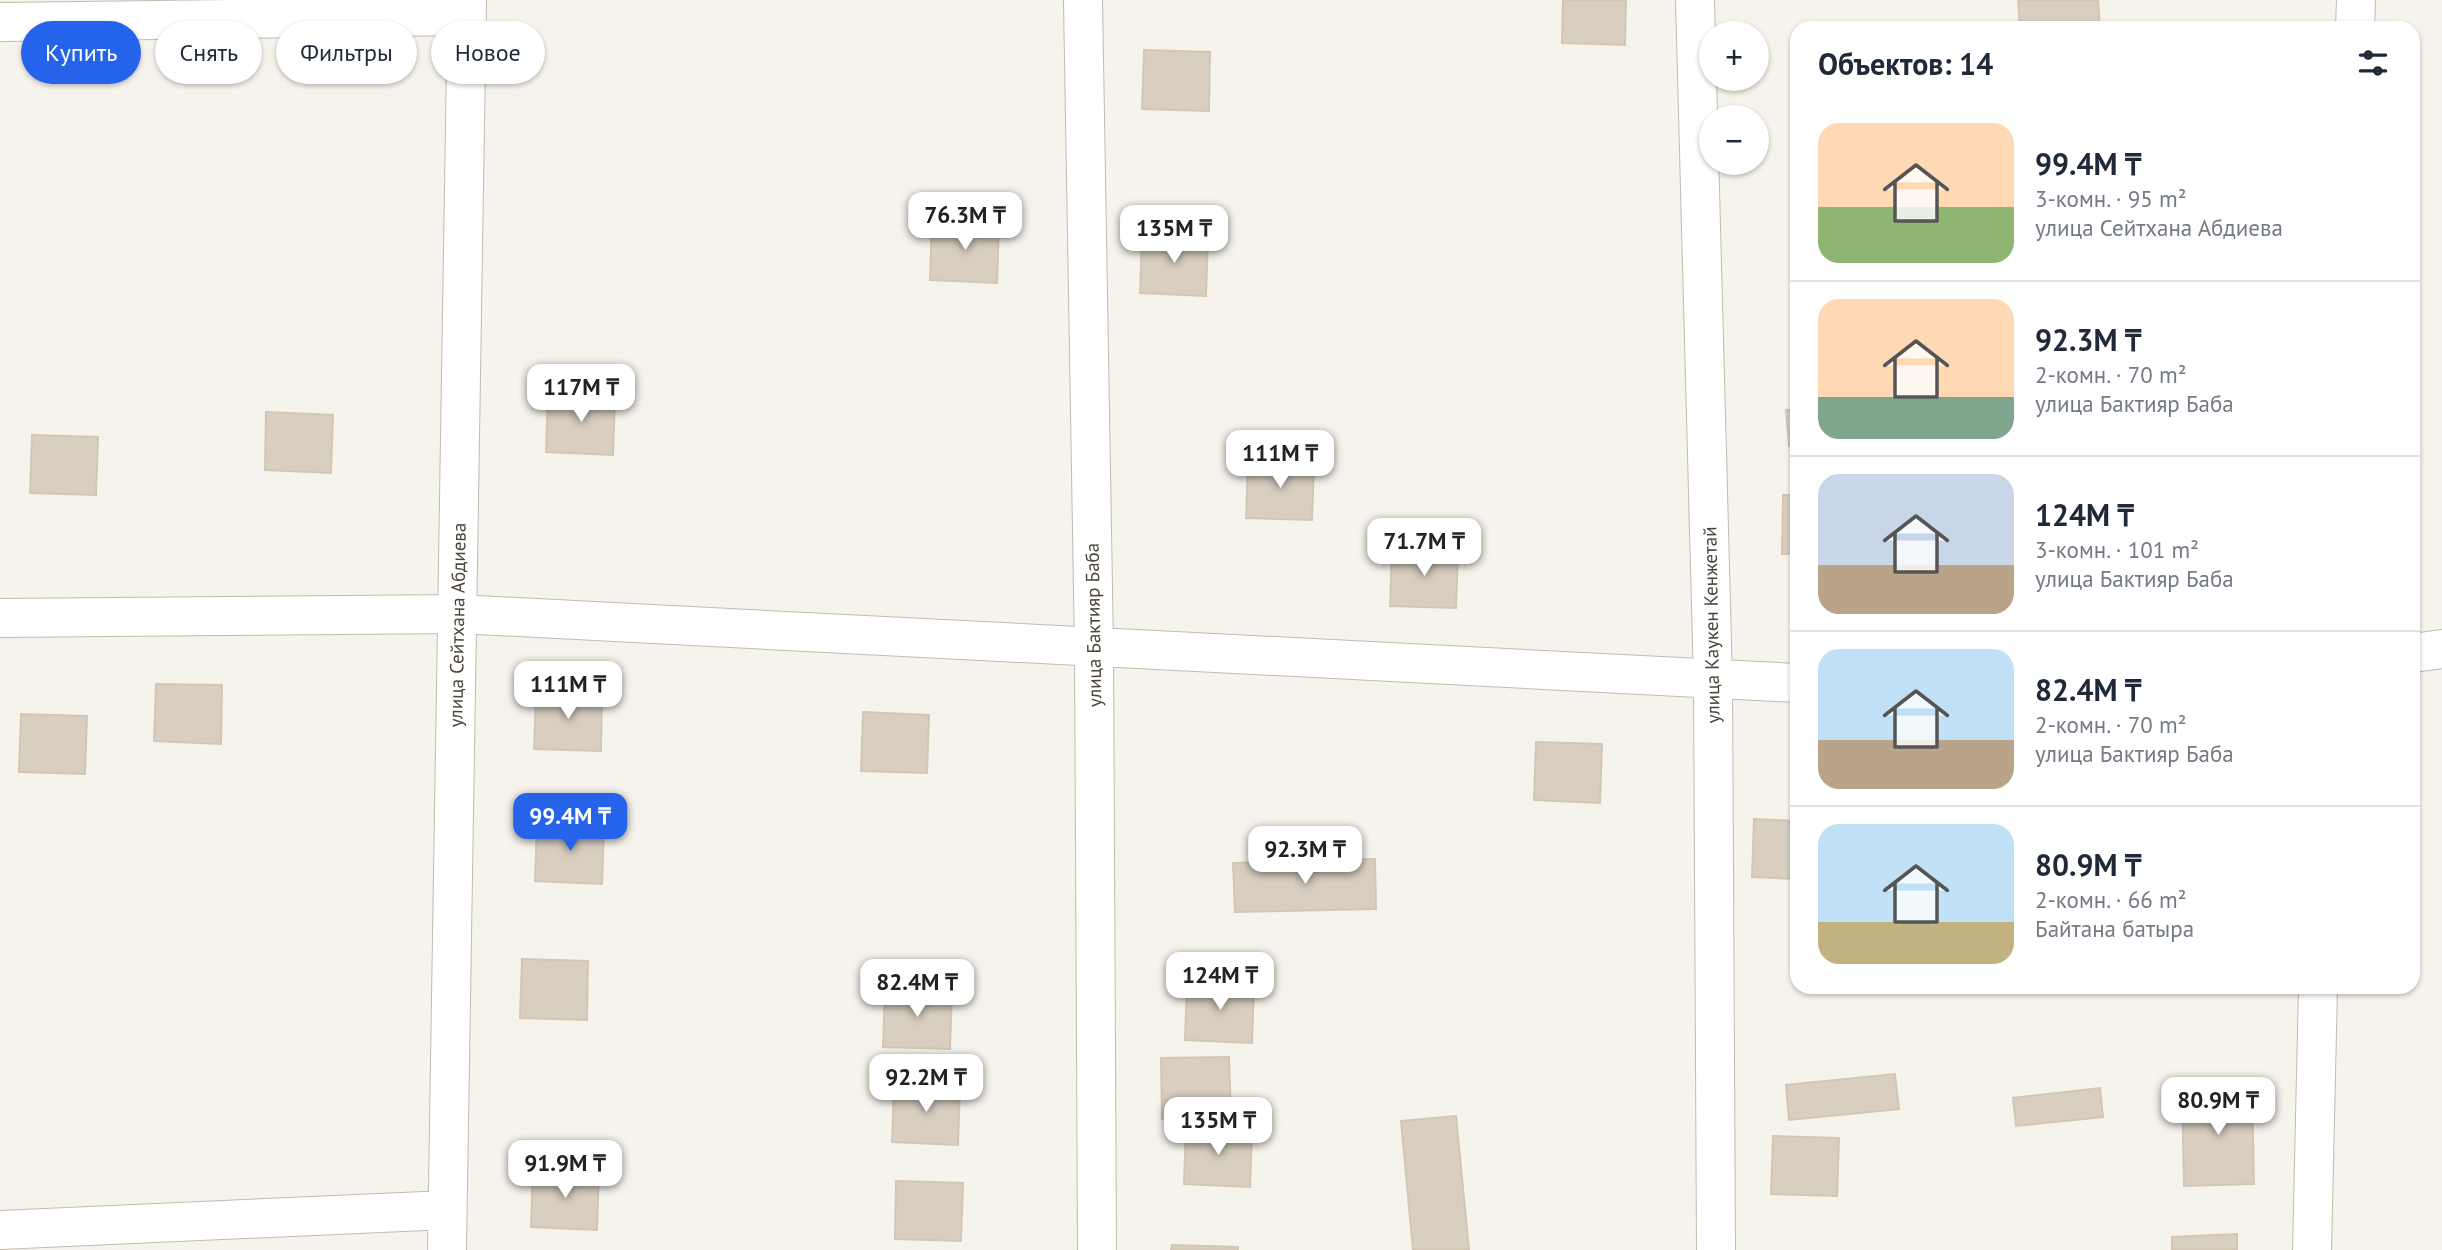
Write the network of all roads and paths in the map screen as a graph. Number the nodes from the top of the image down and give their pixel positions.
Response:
1 (1083, 0) edge
2 (1695, 0) edge
3 (2356, 0) edge
4 (467, 8) edge
5 (2355, 21) edge
6 (0, 22) edge
7 (458, 614) junction
8 (0, 618) edge
9 (1094, 648) junction
10 (2442, 649) edge
11 (2420, 652) edge
12 (1713, 681) junction
13 (1790, 683) edge
14 (2318, 994) edge
15 (447, 1210) junction
16 (0, 1230) edge
17 (447, 1250) edge
18 (1097, 1250) edge
19 (1716, 1250) edge
20 (2312, 1250) edge

1 - 9 street, улица Бактияр Баба
2 - 12 street, улица Каукен Кенжетай
3 - 5 street
4 - 6 street
4 - 7 street, улица Сейтхана Абдиева
7 - 8 street
7 - 9 street
7 - 15 street, улица Сейтхана Абдиева
9 - 12 street
9 - 18 street, улица Бактияр Баба
10 - 11 street
12 - 13 street
12 - 19 street, улица Каукен Кенжетай
14 - 20 street
15 - 16 street
15 - 17 street, улица Сейтхана Абдиева

